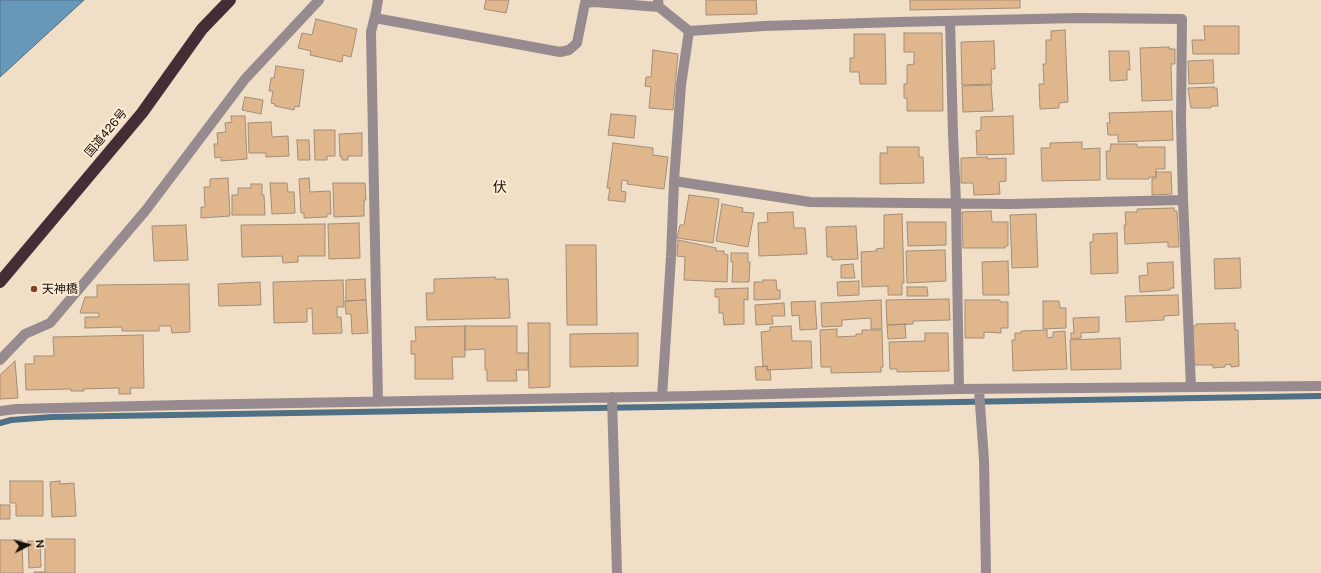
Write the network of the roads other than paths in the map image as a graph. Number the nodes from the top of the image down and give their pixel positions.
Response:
1 (230, 0) edge
2 (319, 0) edge
3 (378, 0) edge
4 (659, 3) edge
5 (375, 18) junction
6 (950, 21) junction
7 (689, 31) junction
8 (674, 181) junction
9 (1183, 200) junction
10 (956, 204) junction
11 (0, 282) edge
12 (0, 360) edge
13 (1321, 386) edge
14 (1191, 387) junction
15 (959, 389) junction
16 (979, 390) junction
17 (612, 397) junction
18 (662, 397) junction
19 (378, 402) junction
20 (0, 411) edge
21 (617, 573) edge
22 (986, 573) edge

1 - 11 highway, 国道426号
2 - 12 street
3 - 5 street
4 - 5 street
4 - 7 street
5 - 19 street
6 - 7 street
6 - 9 street
6 - 10 street
7 - 8 street
8 - 10 street
8 - 18 street
9 - 10 street
9 - 14 street
10 - 15 street
13 - 14 street
14 - 16 street
15 - 16 street
15 - 18 street
16 - 22 street
17 - 18 street
17 - 19 street
17 - 21 street
19 - 20 street

